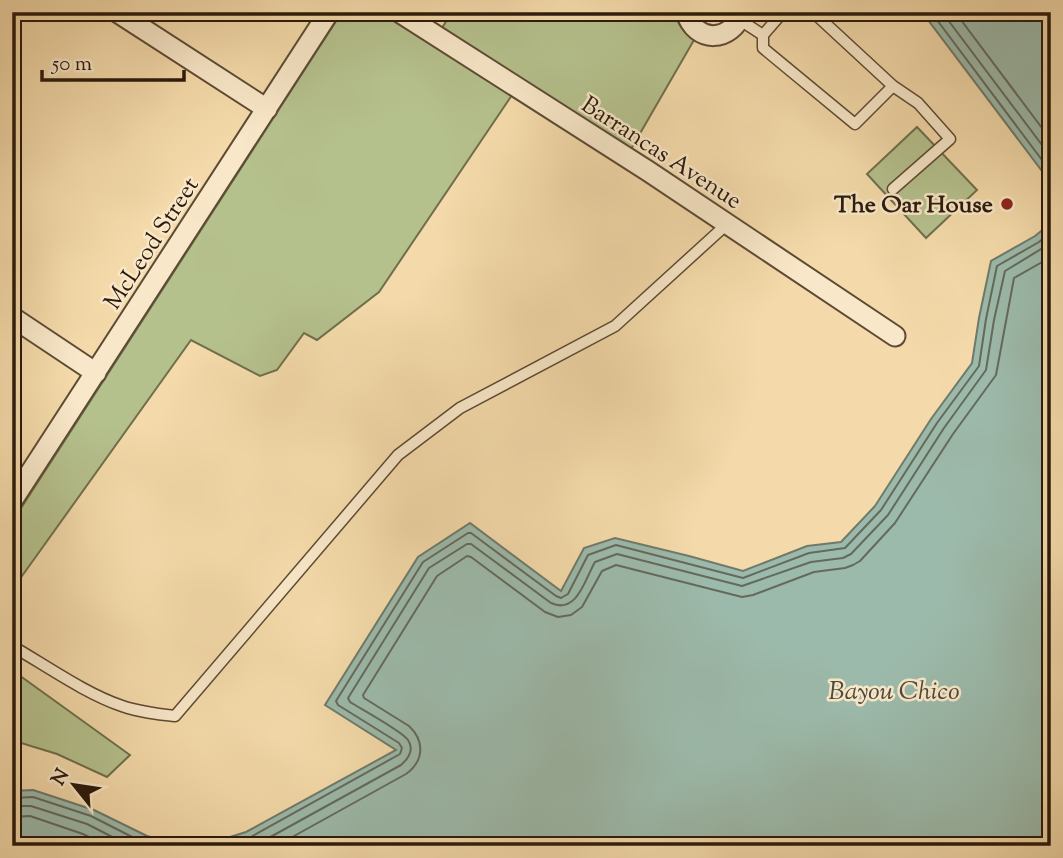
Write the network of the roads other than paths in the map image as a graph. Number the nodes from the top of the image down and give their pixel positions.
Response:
1 (117, 12) edge
2 (329, 12) edge
3 (399, 12) edge
4 (686, 12) edge
5 (783, 12) edge
6 (813, 12) edge
7 (741, 16) edge
8 (138, 18) edge
9 (763, 35) junction
10 (893, 86) junction
11 (267, 109) junction
12 (893, 189) dead end
13 (727, 224) junction
14 (12, 317) edge
15 (895, 336) dead end
16 (96, 373) junction
17 (12, 500) edge
18 (12, 646) edge

1 - 8 street
2 - 11 street, McLeod Street
3 - 13 street, Barrancas Avenue
4 - 7 street
5 - 9 lane
6 - 10 lane
7 - 9 lane
8 - 11 street
9 - 10 lane
10 - 12 lane
11 - 16 street, McLeod Street
13 - 15 street, Barrancas Avenue
13 - 18 lane
14 - 16 street
16 - 17 street, McLeod Street

